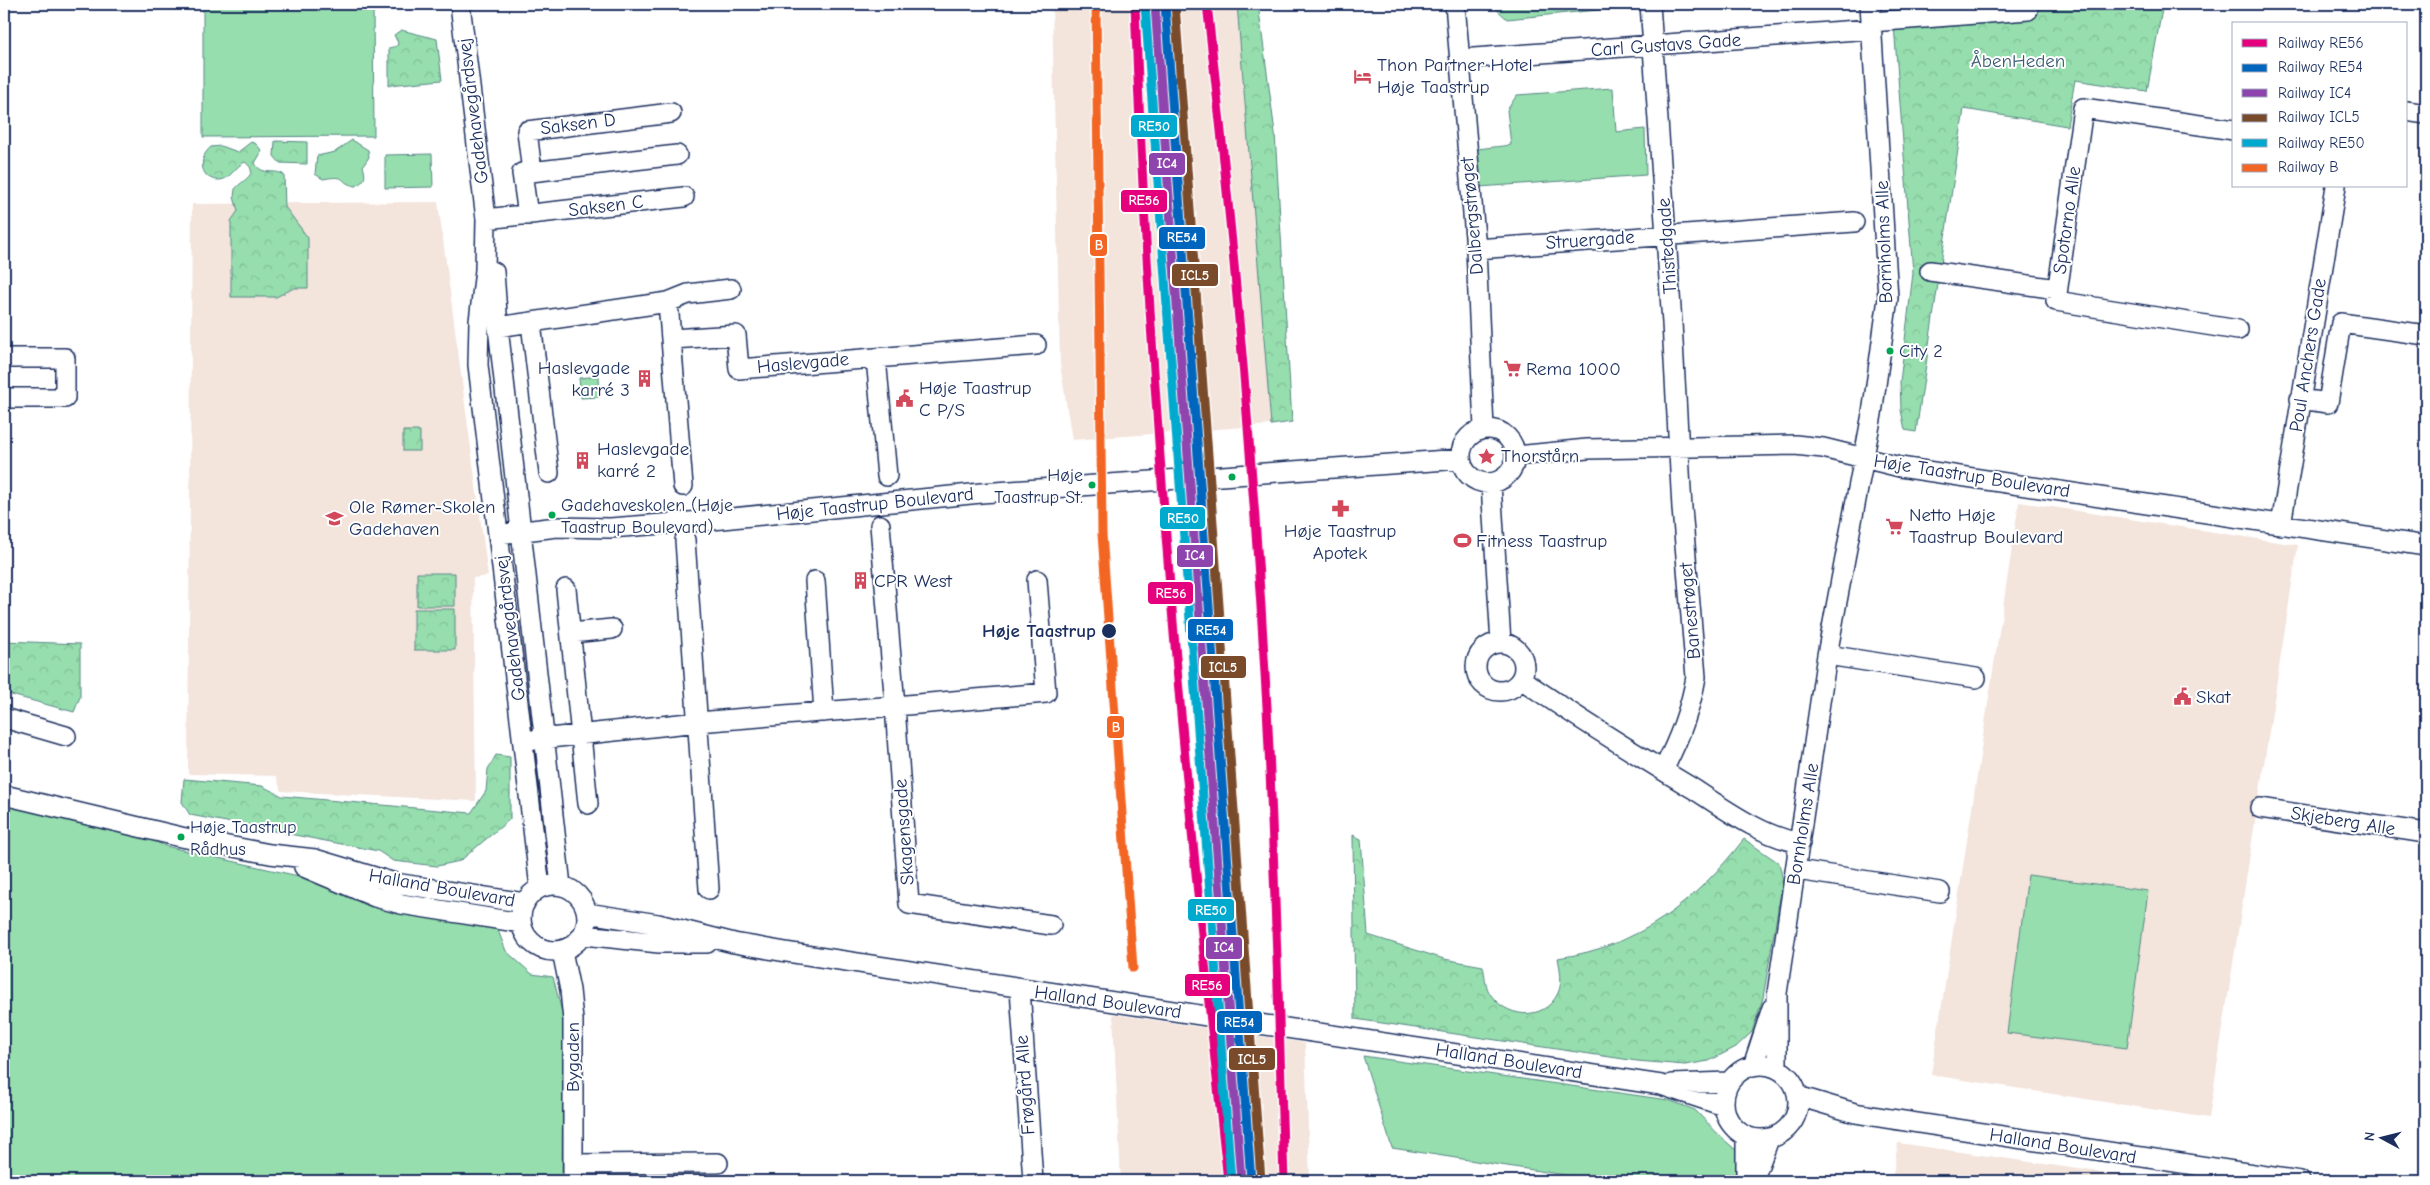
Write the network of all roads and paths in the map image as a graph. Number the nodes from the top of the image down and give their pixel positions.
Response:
1 (460, 4) edge
2 (1455, 4) edge
3 (1650, 4) edge
4 (2028, 4) edge
5 (1871, 18) edge
6 (1653, 46) junction
7 (1460, 59) junction
8 (2408, 111) edge
9 (671, 113) dead end
10 (2426, 114) edge
11 (2232, 130) edge
12 (677, 155) dead end
13 (532, 172) junction
14 (2336, 188) edge
15 (684, 197) dead end
16 (528, 215) junction
17 (486, 219) junction
18 (1854, 222) dead end
19 (1666, 235) junction
20 (1476, 249) junction
21 (1930, 271) dead end
22 (731, 289) dead end
23 (2057, 289) junction
24 (668, 302) junction
25 (531, 323) junction
26 (498, 327) junction
27 (2238, 330) dead end
28 (2426, 335) edge
29 (671, 339) junction
30 (1036, 346) dead end
31 (4, 358) edge
32 (876, 358) junction
33 (4, 398) edge
34 (2300, 399) junction
35 (1484, 429) junction
36 (1678, 445) junction
37 (1516, 456) junction
38 (1864, 458) junction
39 (1461, 459) junction
40 (549, 473) dead end
41 (887, 476) dead end
42 (1492, 484) junction
43 (683, 486) dead end
44 (880, 525) dead end
45 (2281, 525) junction
46 (521, 531) junction
47 (498, 534) junction
48 (685, 540) dead end
49 (2426, 546) edge
50 (1037, 580) dead end
51 (815, 581) dead end
52 (566, 589) dead end
53 (612, 629) dead end
54 (571, 633) junction
55 (1500, 643) junction
56 (1827, 655) junction
57 (1976, 678) dead end
58 (1521, 679) junction
59 (895, 706) junction
60 (824, 712) junction
61 (4, 718) edge
62 (698, 722) junction
63 (582, 734) junction
64 (66, 736) dead end
65 (544, 738) junction
66 (523, 741) junction
67 (1663, 770) junction
68 (4, 795) edge
69 (588, 804) dead end
70 (2260, 808) dead end
71 (2426, 833) edge
72 (1800, 843) junction
73 (270, 854) junction
74 (1797, 870) junction
75 (561, 886) junction
76 (540, 888) junction
77 (709, 889) dead end
78 (1940, 892) dead end
79 (525, 903) junction
80 (587, 913) junction
81 (521, 923) junction
82 (1051, 924) dead end
83 (584, 935) junction
84 (734, 943) junction
85 (562, 951) junction
86 (1020, 989) junction
87 (1777, 993) junction
88 (1753, 1066) junction
89 (1777, 1068) junction
90 (1729, 1082) junction
91 (1661, 1085) junction
92 (1798, 1096) junction
93 (1724, 1106) junction
94 (1855, 1113) junction
95 (1796, 1115) junction
96 (1746, 1137) junction
97 (1769, 1139) junction
98 (718, 1163) dead end
99 (573, 1173) edge
100 (1032, 1181) edge
101 (1746, 1181) edge
102 (1753, 1181) edge
103 (2300, 1181) edge

1 - 17 street, Gadehavegårdsvej
2 - 7 street, Dalbergstrøget
3 - 6 street, Thistedgade
4 - 5 street, Carl Gustavs Gade
5 - 6 street, Carl Gustavs Gade
5 - 38 street, Bornholms Alle
6 - 7 street, Carl Gustavs Gade
6 - 19 street, Thistedgade
7 - 20 street, Dalbergstrøget
8 - 10 street
9 - 13 street, Saksen D
11 - 23 street, Spotorno Alle
12 - 13 street
13 - 16 street
14 - 34 street, Poul Anchers Gade
15 - 16 street, Saksen C
16 - 17 street, Saksen C
17 - 26 street, Gadehavegårdsvej
17 - 47 street, Gadehavegårdsvej
18 - 19 street, Struergade
19 - 20 street, Struergade
19 - 36 street, Thistedgade
20 - 35 street, Dalbergstrøget
21 - 23 street
22 - 24 street
23 - 27 street, Spotorno Alle
24 - 25 street
24 - 29 street
25 - 26 street
25 - 40 street
26 - 46 street, Gadehavegårdsvej
28 - 34 street
29 - 32 street, Haslevgade
29 - 43 street
30 - 32 street, Haslevgade
31 - 33 street
32 - 41 street, Haslevgade
34 - 45 street, Poul Anchers Gade
35 - 37 street
35 - 39 street
36 - 37 street, Høje Taastrup Boulevard
36 - 38 street, Høje Taastrup Boulevard
36 - 67 street, Banestrøget
37 - 42 street
38 - 45 street, Høje Taastrup Boulevard
38 - 56 street, Bornholms Alle
39 - 42 street
39 - 46 street, Høje Taastrup Boulevard
42 - 55 street
44 - 59 street, Skagensgade
45 - 49 street, Høje Taastrup Boulevard
46 - 47 street, Høje Taastrup Boulevard
46 - 65 street, Gadehavegårdsvej
47 - 66 street, Gadehavegårdsvej
48 - 62 street
50 - 59 street
51 - 60 street
52 - 54 street
53 - 54 street
54 - 63 street
55 - 58 street
55 - 58 street
56 - 57 street
56 - 72 street, Bornholms Alle
58 - 67 street
59 - 60 street
59 - 82 street, Skagensgade
60 - 62 street
61 - 64 street
62 - 63 street
62 - 77 street
63 - 65 street
63 - 69 street
65 - 66 street
65 - 75 street, Gadehavegårdsvej
66 - 76 street, Gadehavegårdsvej
67 - 72 street
68 - 73 street, Halland Boulevard
70 - 71 street, Skjeberg Alle
72 - 74 street, Bornholms Alle
73 - 79 street, Halland Boulevard
73 - 81 street, Halland Boulevard
74 - 78 street
74 - 87 street, Bornholms Alle
75 - 76 street
75 - 80 street
76 - 79 street
79 - 81 street
80 - 83 street
80 - 84 street, Halland Boulevard
81 - 85 street
83 - 84 street, Halland Boulevard
83 - 85 street
84 - 86 street, Halland Boulevard
85 - 99 street, Bygaden
86 - 91 street, Halland Boulevard
86 - 100 street, Frøgård Alle
87 - 88 street, Bornholms Alle
87 - 89 street, Bornholms Alle
88 - 89 street
88 - 90 street
89 - 92 street
90 - 91 street, Halland Boulevard
90 - 93 street
91 - 93 street, Halland Boulevard
92 - 94 street, Halland Boulevard
92 - 95 street
93 - 96 street
94 - 95 street, Halland Boulevard
94 - 103 street, Halland Boulevard
95 - 97 street
96 - 97 street
96 - 101 street
97 - 102 street
98 - 99 street, Bygaden

